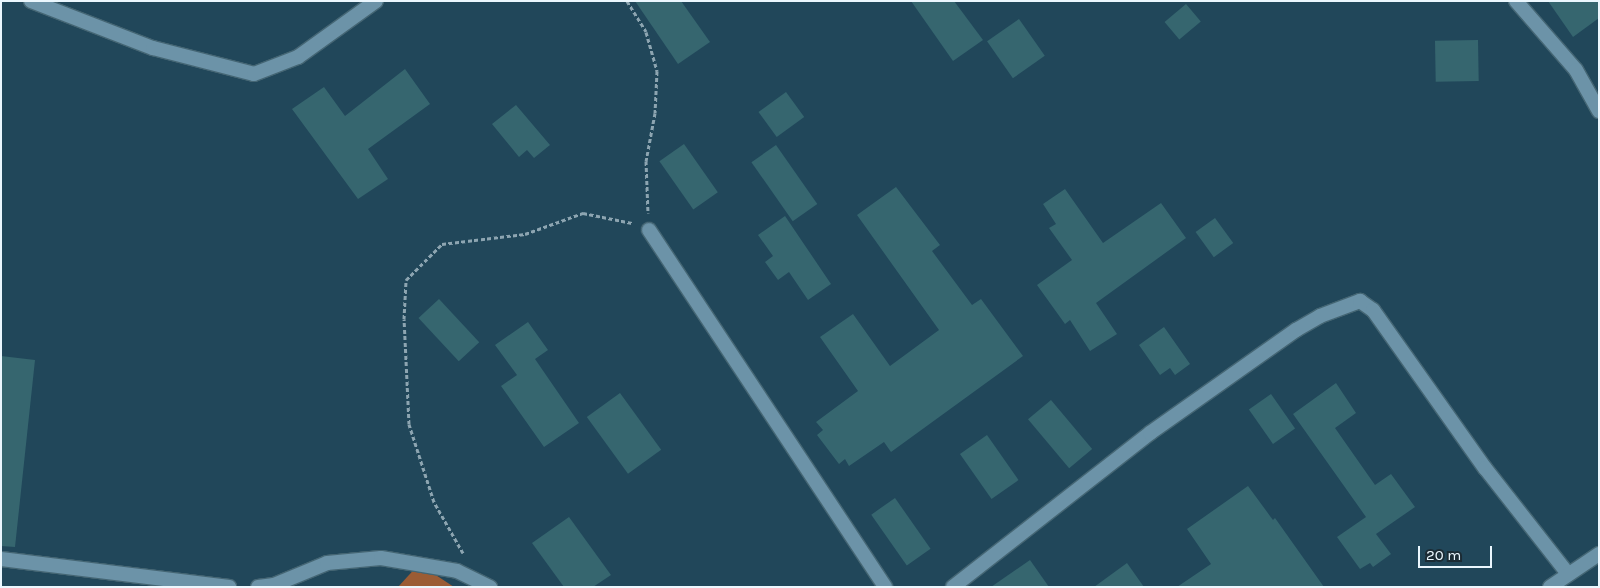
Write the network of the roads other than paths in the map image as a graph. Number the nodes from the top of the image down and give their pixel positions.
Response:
1 (31, 1) edge
2 (376, 1) edge
3 (1516, 1) edge
4 (1599, 111) edge
5 (649, 230) road end
6 (1599, 554) edge
7 (1, 559) edge
8 (1568, 574) junction
9 (485, 584) edge
10 (229, 587) edge
11 (258, 587) edge
12 (885, 587) edge
13 (952, 587) edge
14 (1550, 587) edge

1 - 2 street
3 - 4 street
5 - 12 street
6 - 8 street
7 - 10 street
8 - 13 street
8 - 14 street
9 - 11 street

